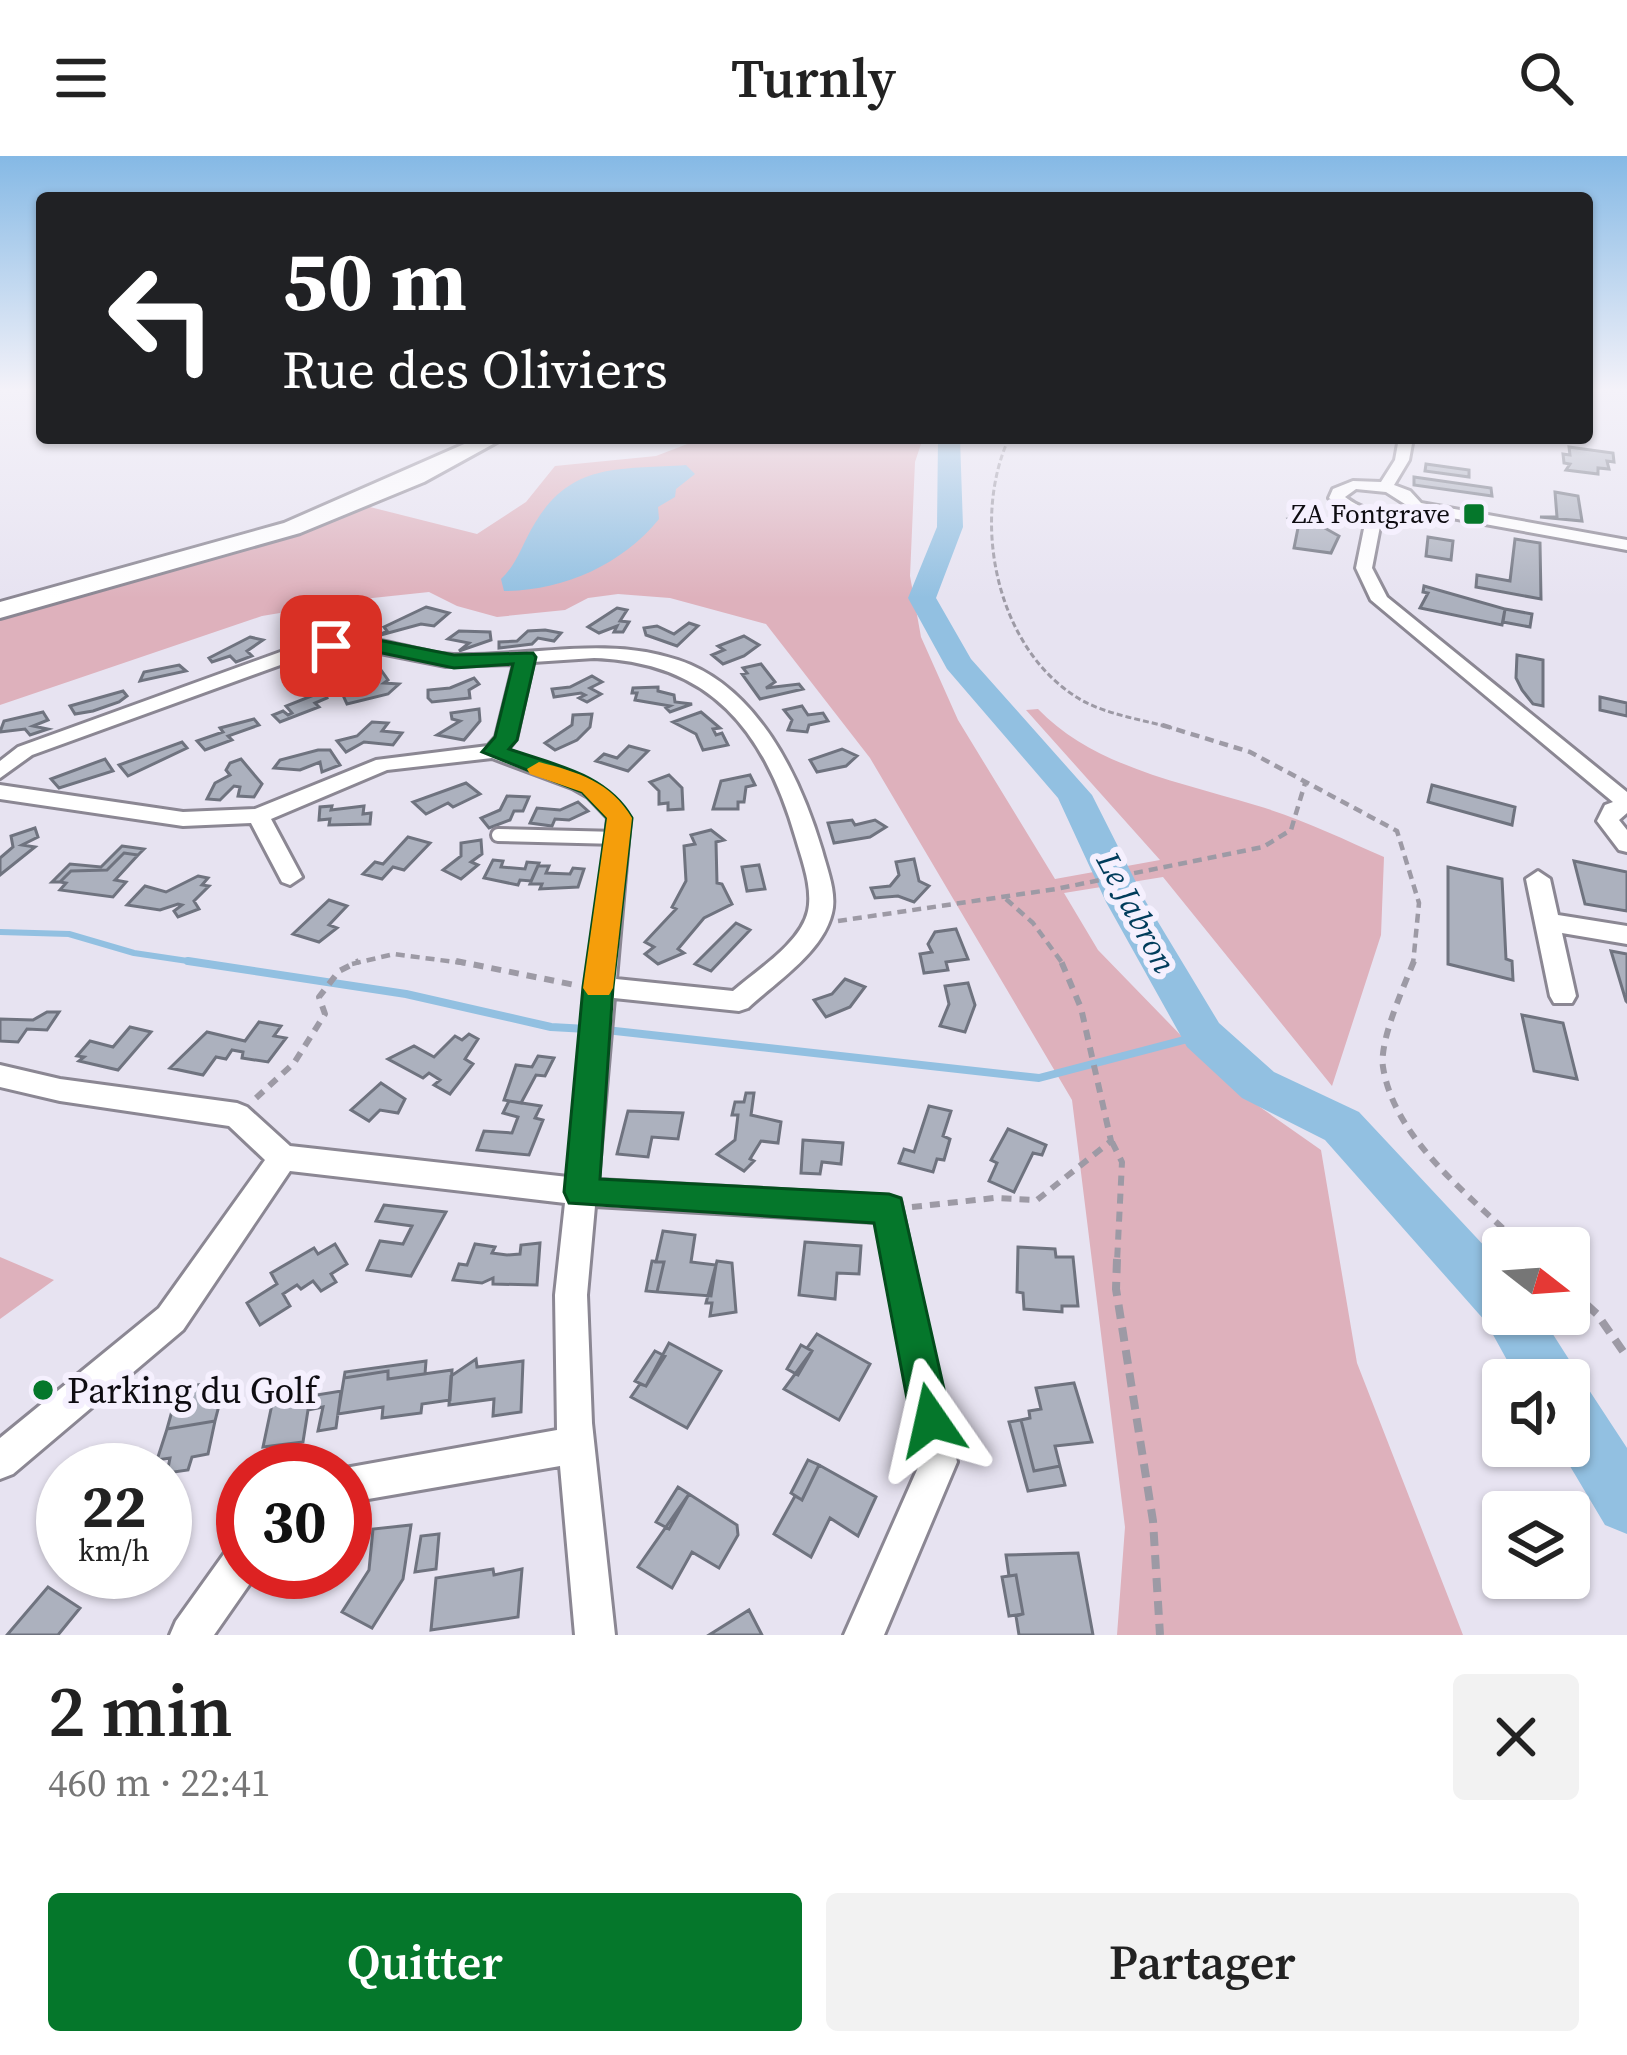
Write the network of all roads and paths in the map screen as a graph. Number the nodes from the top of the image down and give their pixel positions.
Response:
1 (450, 460) edge
2 (1002, 460) edge
3 (1402, 460) edge
4 (1385, 487) junction
5 (1416, 507) junction
6 (1374, 515) junction
7 (1627, 545) edge
8 (0, 610) edge
9 (525, 657) junction
10 (494, 752) junction
11 (0, 772) edge
12 (1306, 780) junction
13 (0, 792) edge
14 (1627, 804) edge
15 (258, 816) junction
16 (498, 835) dead end
17 (618, 838) junction
18 (1627, 845) edge
19 (290, 877) dead end
20 (1538, 879) dead end
21 (1004, 897) junction
22 (820, 917) junction
23 (1549, 922) junction
24 (1627, 935) edge
25 (598, 987) junction
26 (1563, 995) dead end
27 (0, 1076) edge
28 (237, 1114) junction
29 (1110, 1137) junction
30 (283, 1158) junction
31 (581, 1192) junction
32 (889, 1209) junction
33 (1499, 1227) edge
34 (1590, 1308) edge
35 (1627, 1357) edge
36 (576, 1445) junction
37 (0, 1461) edge
38 (372, 1479) edge
39 (216, 1599) edge
40 (190, 1635) edge
41 (595, 1635) edge
42 (864, 1635) edge
43 (1160, 1635) edge

1 - 8 main road
2 - 12 path
3 - 4 street
4 - 5 street
4 - 6 street
5 - 6 street
5 - 7 street
6 - 14 street
9 - 10 street
9 - 11 street
9 - 22 street
10 - 15 street
10 - 17 street
12 - 21 path
12 - 33 path
13 - 15 street
14 - 18 street
15 - 19 street
16 - 17 lane
17 - 25 street
20 - 23 street
21 - 22 path
21 - 29 path
22 - 25 street
23 - 24 street
23 - 26 street
25 - 28 path
25 - 31 street
27 - 28 street
28 - 30 street
29 - 32 path
29 - 43 path
30 - 31 street
30 - 37 street
31 - 32 street
31 - 36 street
32 - 42 street
34 - 35 path
36 - 38 street
36 - 41 street
39 - 40 street

